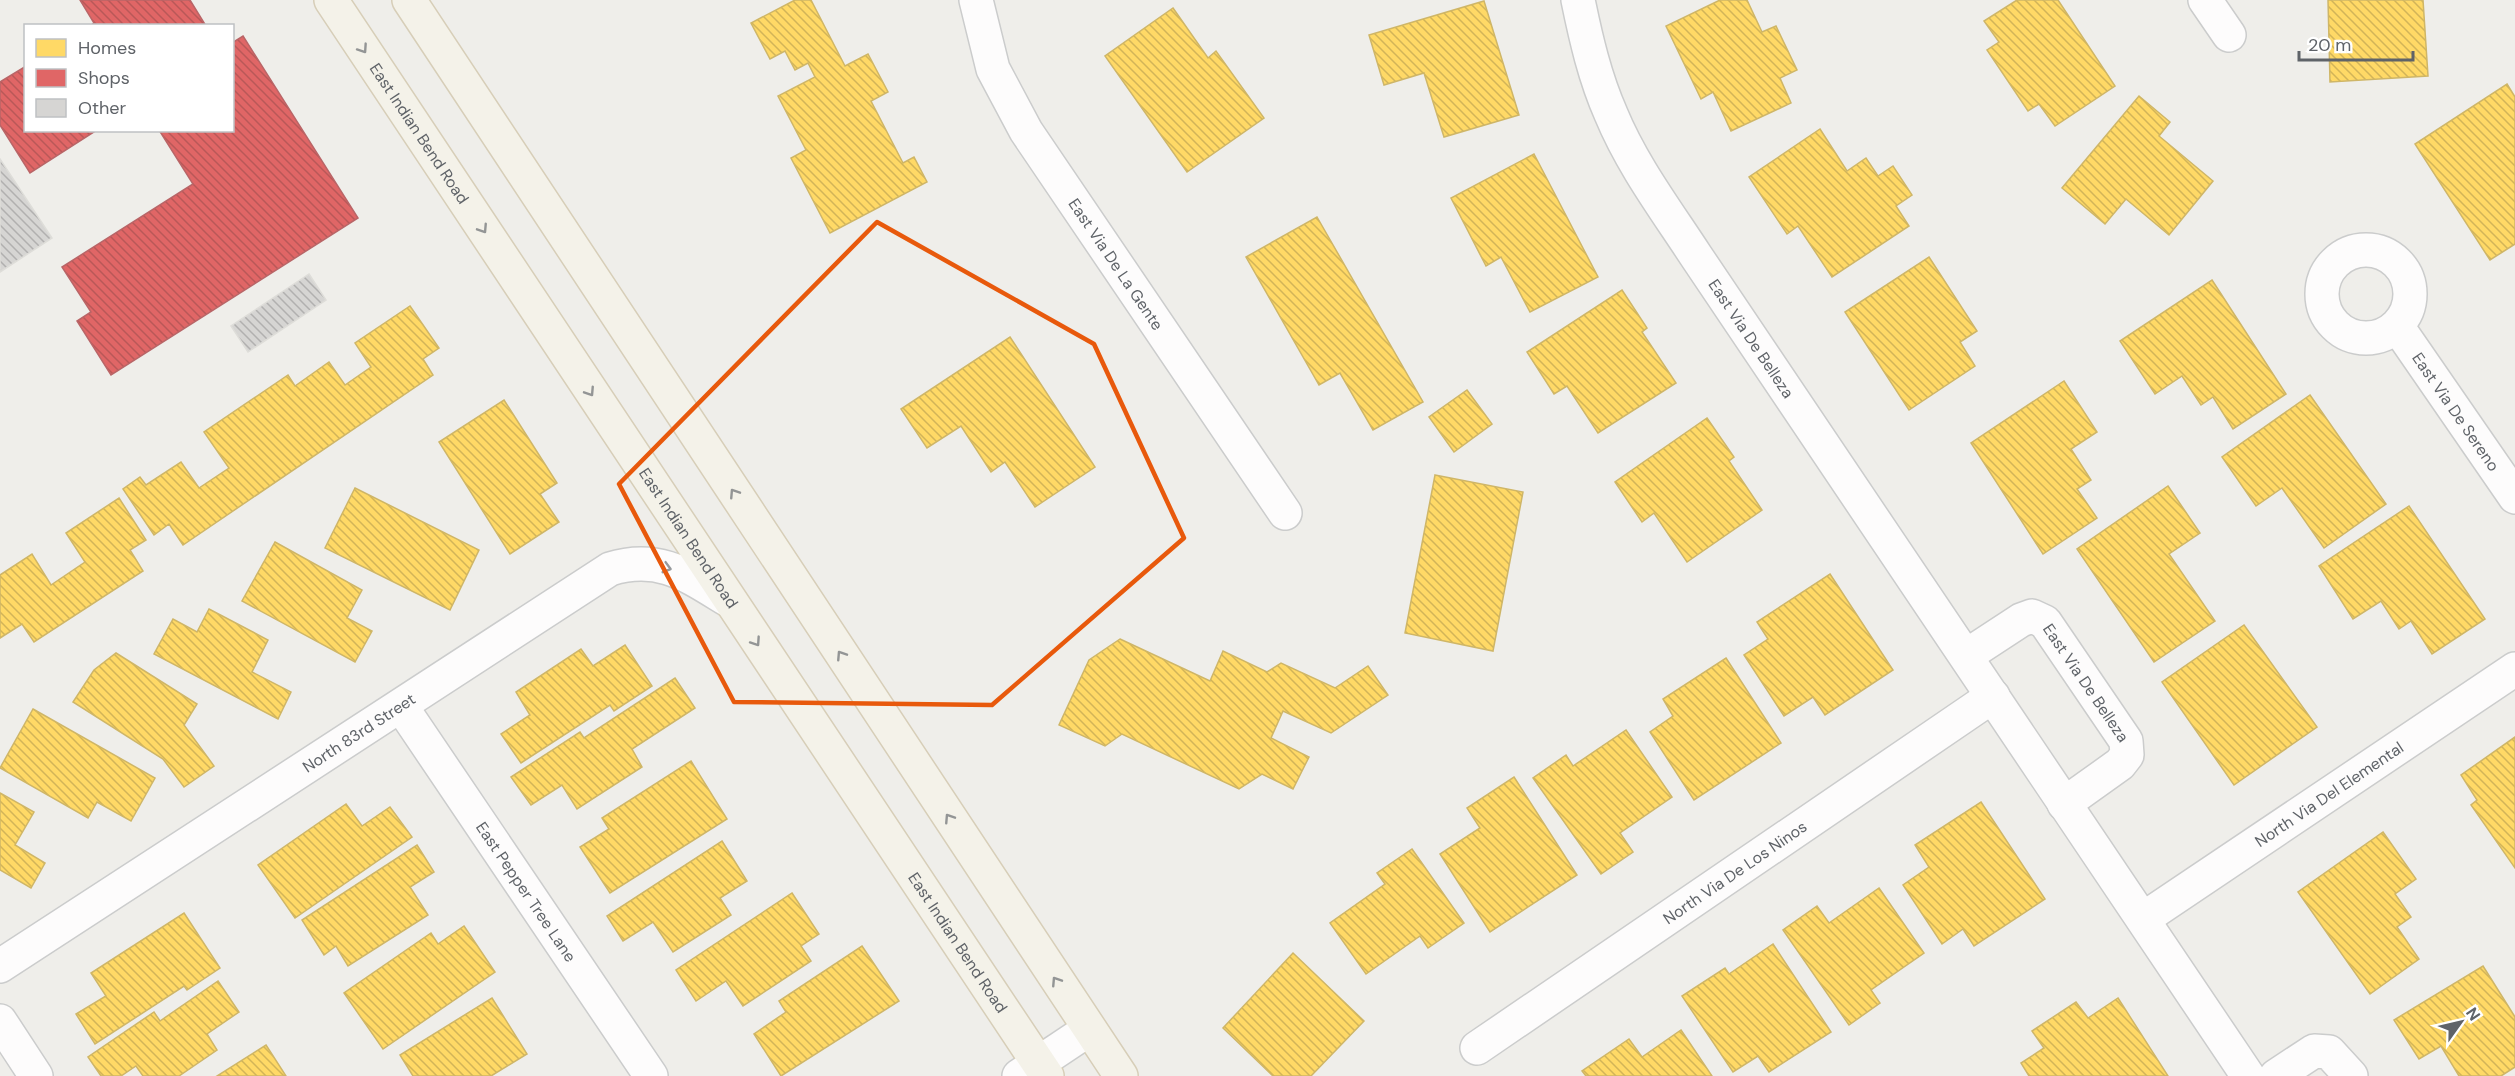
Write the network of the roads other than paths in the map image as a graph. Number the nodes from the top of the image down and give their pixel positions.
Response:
1 (331, 0) edge
2 (409, 0) edge
3 (976, 0) edge
4 (1578, 0) edge
5 (2205, 0) edge
6 (2229, 35) dead end
7 (2397, 326) dead end
8 (2515, 497) edge
9 (1285, 513) dead end
10 (728, 600) junction
11 (1966, 656) junction
12 (2515, 669) edge
13 (1993, 696) junction
14 (401, 706) junction
15 (2064, 804) junction
16 (2143, 919) junction
17 (0, 966) edge
18 (0, 1021) edge
19 (1088, 1030) junction
20 (1477, 1048) dead end
21 (1035, 1072) edge
22 (36, 1076) edge
23 (651, 1076) edge
24 (1121, 1076) edge
25 (2248, 1076) edge
26 (2276, 1076) edge
27 (2351, 1076) edge

1 -> 10 main road, East Indian Bend Road
19 -> 2 main road
3 - 9 street, East Via De La Gente
4 - 11 street, East Via De Belleza
5 - 6 street
7 - 8 street, East Via De Sereno
14 -> 10 street, North 83rd Street
10 -> 21 main road, East Indian Bend Road
11 - 13 street, East Via De Belleza
11 - 15 street, East Via De Belleza
12 - 16 street, North Via Del Elemental
13 - 15 street, East Via De Belleza
13 - 20 street, North Via De Los Ninos
14 - 17 street, North 83rd Street
14 - 23 street, East Pepper Tree Lane
15 - 16 street, East Via De Belleza
16 - 25 street, East Via De Belleza
18 - 22 street
19 - 21 street
19 - 24 main road
26 - 27 street

